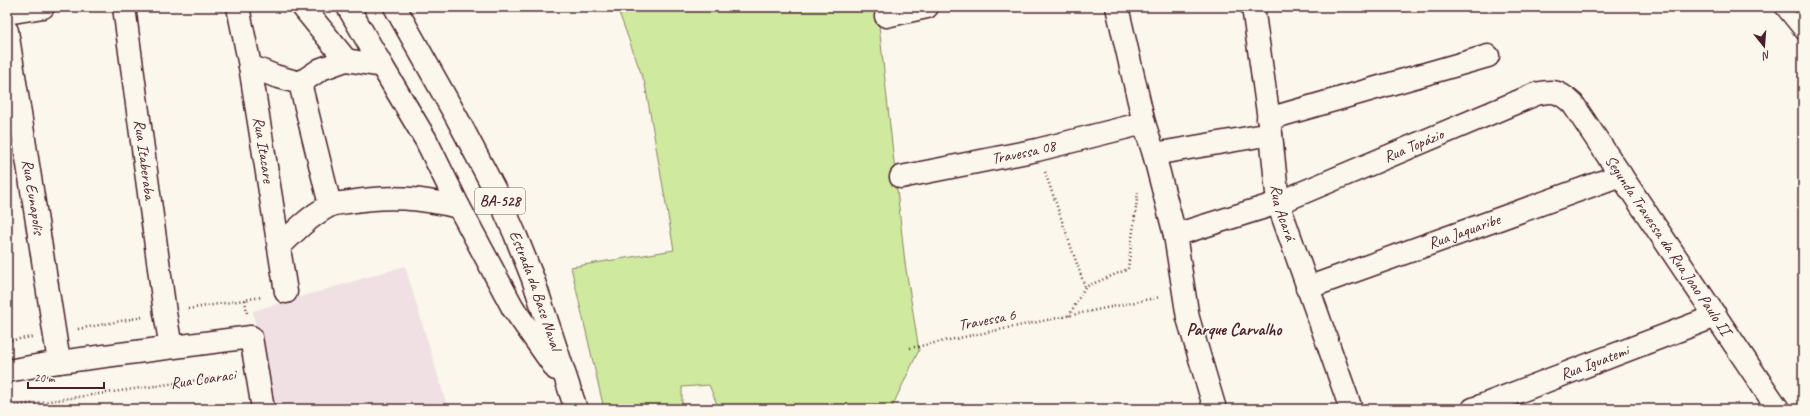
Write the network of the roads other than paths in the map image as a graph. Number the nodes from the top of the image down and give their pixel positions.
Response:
1 (43, 7) edge
2 (124, 7) edge
3 (238, 7) edge
4 (303, 7) edge
5 (348, 7) edge
6 (394, 7) edge
7 (927, 7) edge
8 (1117, 7) edge
9 (1253, 7) edge
10 (1782, 7) edge
11 (7, 13) edge
12 (886, 16) dead end
13 (7, 31) edge
14 (1803, 33) edge
15 (1488, 56) dead end
16 (346, 60) junction
17 (250, 66) junction
18 (382, 66) junction
19 (300, 83) junction
20 (1550, 91) joint
21 (1144, 123) junction
22 (1269, 127) junction
23 (1154, 154) junction
24 (1621, 175) junction
25 (901, 177) dead end
26 (1278, 203) junction
27 (330, 206) junction
28 (458, 207) junction
29 (1175, 235) junction
30 (279, 246) junction
31 (1307, 288) junction
32 (286, 292) dead end
33 (1716, 316) junction
34 (171, 347) junction
35 (58, 362) junction
36 (7, 371) edge
37 (573, 399) edge
38 (263, 409) edge
39 (1215, 409) edge
40 (1351, 409) edge
41 (1473, 409) edge
42 (1778, 409) edge

1 - 11 street
2 - 34 street, Rua Itaberaba
3 - 17 street, Rua Itacare
4 - 16 street
5 - 18 street
6 - 37 street, Estrada da Base Naval / BA-528
7 - 12 street
8 - 21 street
9 - 22 street, Rua Acará
10 - 14 lane
13 - 35 street, Rua Eunapolis
15 - 22 street
16 - 18 street
16 - 19 street
17 - 19 street
17 - 30 street, Rua Itacare
18 - 28 street
19 - 27 street
20 - 24 street, Segunda Travessa da Rua Joao Paulo II
20 - 26 street, Rua Topázio
21 - 23 street
21 - 25 street, Travessa 08
22 - 23 street
22 - 26 street, Rua Acará
23 - 29 street
24 - 31 street, Rua Jaquaribe
24 - 33 street, Segunda Travessa da Rua Joao Paulo II
26 - 29 street, Rua Topázio
26 - 31 street, Rua Acará
27 - 28 street
27 - 30 street
28 - 37 street
29 - 39 street
30 - 32 street, Rua Itacare
31 - 40 street, Rua Acará
33 - 41 street, Rua Iguatemi
33 - 42 street, Segunda Travessa da Rua Joao Paulo II
34 - 35 street
34 - 38 street
35 - 36 street

